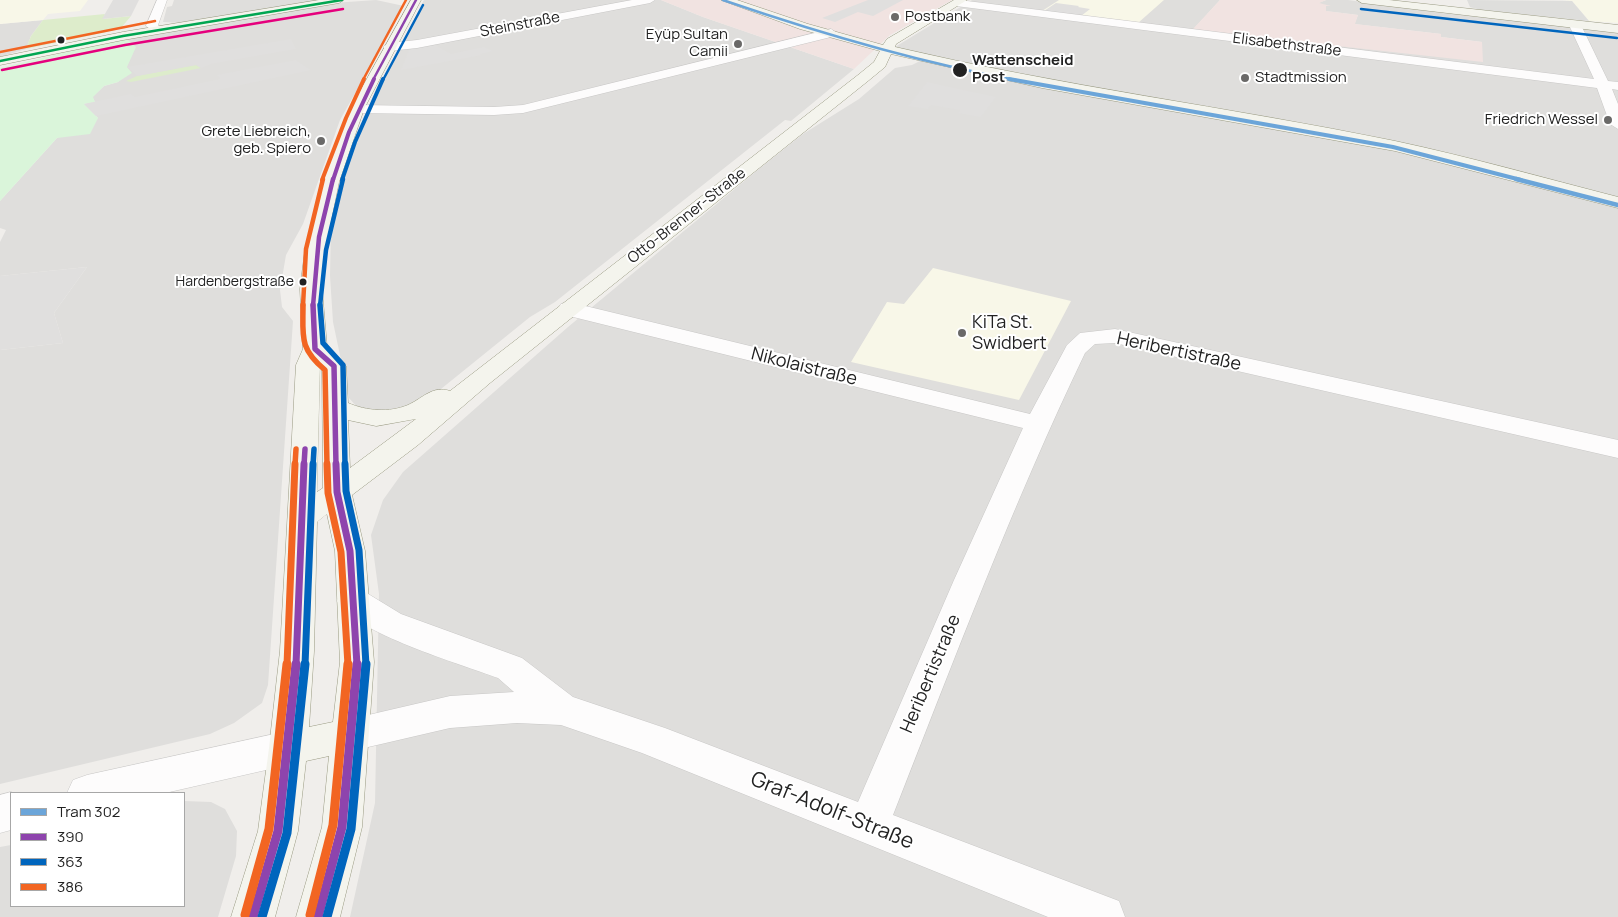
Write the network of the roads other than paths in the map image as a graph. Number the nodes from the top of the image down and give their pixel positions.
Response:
1 (162, 0) edge
2 (337, 0) edge
3 (650, 0) edge
4 (726, 0) edge
5 (1362, 0) edge
6 (409, 2) edge
7 (959, 2) edge
8 (1575, 25) junction
9 (1618, 28) edge
10 (157, 30) junction
11 (830, 33) junction
12 (389, 47) junction
13 (887, 49) junction
14 (0, 61) edge
15 (1603, 84) junction
16 (1618, 86) edge
17 (357, 109) junction
18 (1618, 124) edge
19 (1618, 203) edge
20 (569, 310) junction
21 (315, 349) junction
22 (481, 378) junction
23 (336, 406) junction
24 (1038, 424) junction
25 (1618, 450) edge
26 (337, 492) junction
27 (302, 518) junction
28 (354, 601) junction
29 (561, 709) junction
30 (351, 735) junction
31 (288, 748) junction
32 (91, 792) edge
33 (868, 826) junction
34 (253, 917) edge
35 (318, 917) edge
36 (1103, 917) edge

1 - 10 street
2 - 10 street
3 - 12 street, Steinstraße
4 - 11 street
5 - 8 street
6 - 12 street
7 - 13 street, Otto-Brenner-Straße
7 - 15 street, Elisabethstraße
8 - 9 street
8 - 15 street
10 - 14 street
11 - 13 street
11 - 17 street
12 - 17 street
13 - 19 street
13 - 20 street, Otto-Brenner-Straße
15 - 16 street, Elisabethstraße
15 - 18 street
17 - 21 street
20 - 22 street, Otto-Brenner-Straße
20 - 24 street, Nikolaistraße
21 - 23 street
21 - 27 street
22 - 23 street, Otto-Brenner-Straße
22 - 26 street, Otto-Brenner-Straße
23 - 26 street
24 - 25 street, Heribertistraße
24 - 33 street, Heribertistraße
26 - 27 street, Otto-Brenner-Straße
26 - 28 street
27 - 31 street
28 - 29 street, Graf-Adolf-Straße
28 - 30 street
29 - 30 street, Graf-Adolf-Straße
29 - 33 street, Graf-Adolf-Straße
30 - 31 street
30 - 35 street
31 - 32 street
31 - 34 street
33 - 36 street, Graf-Adolf-Straße

